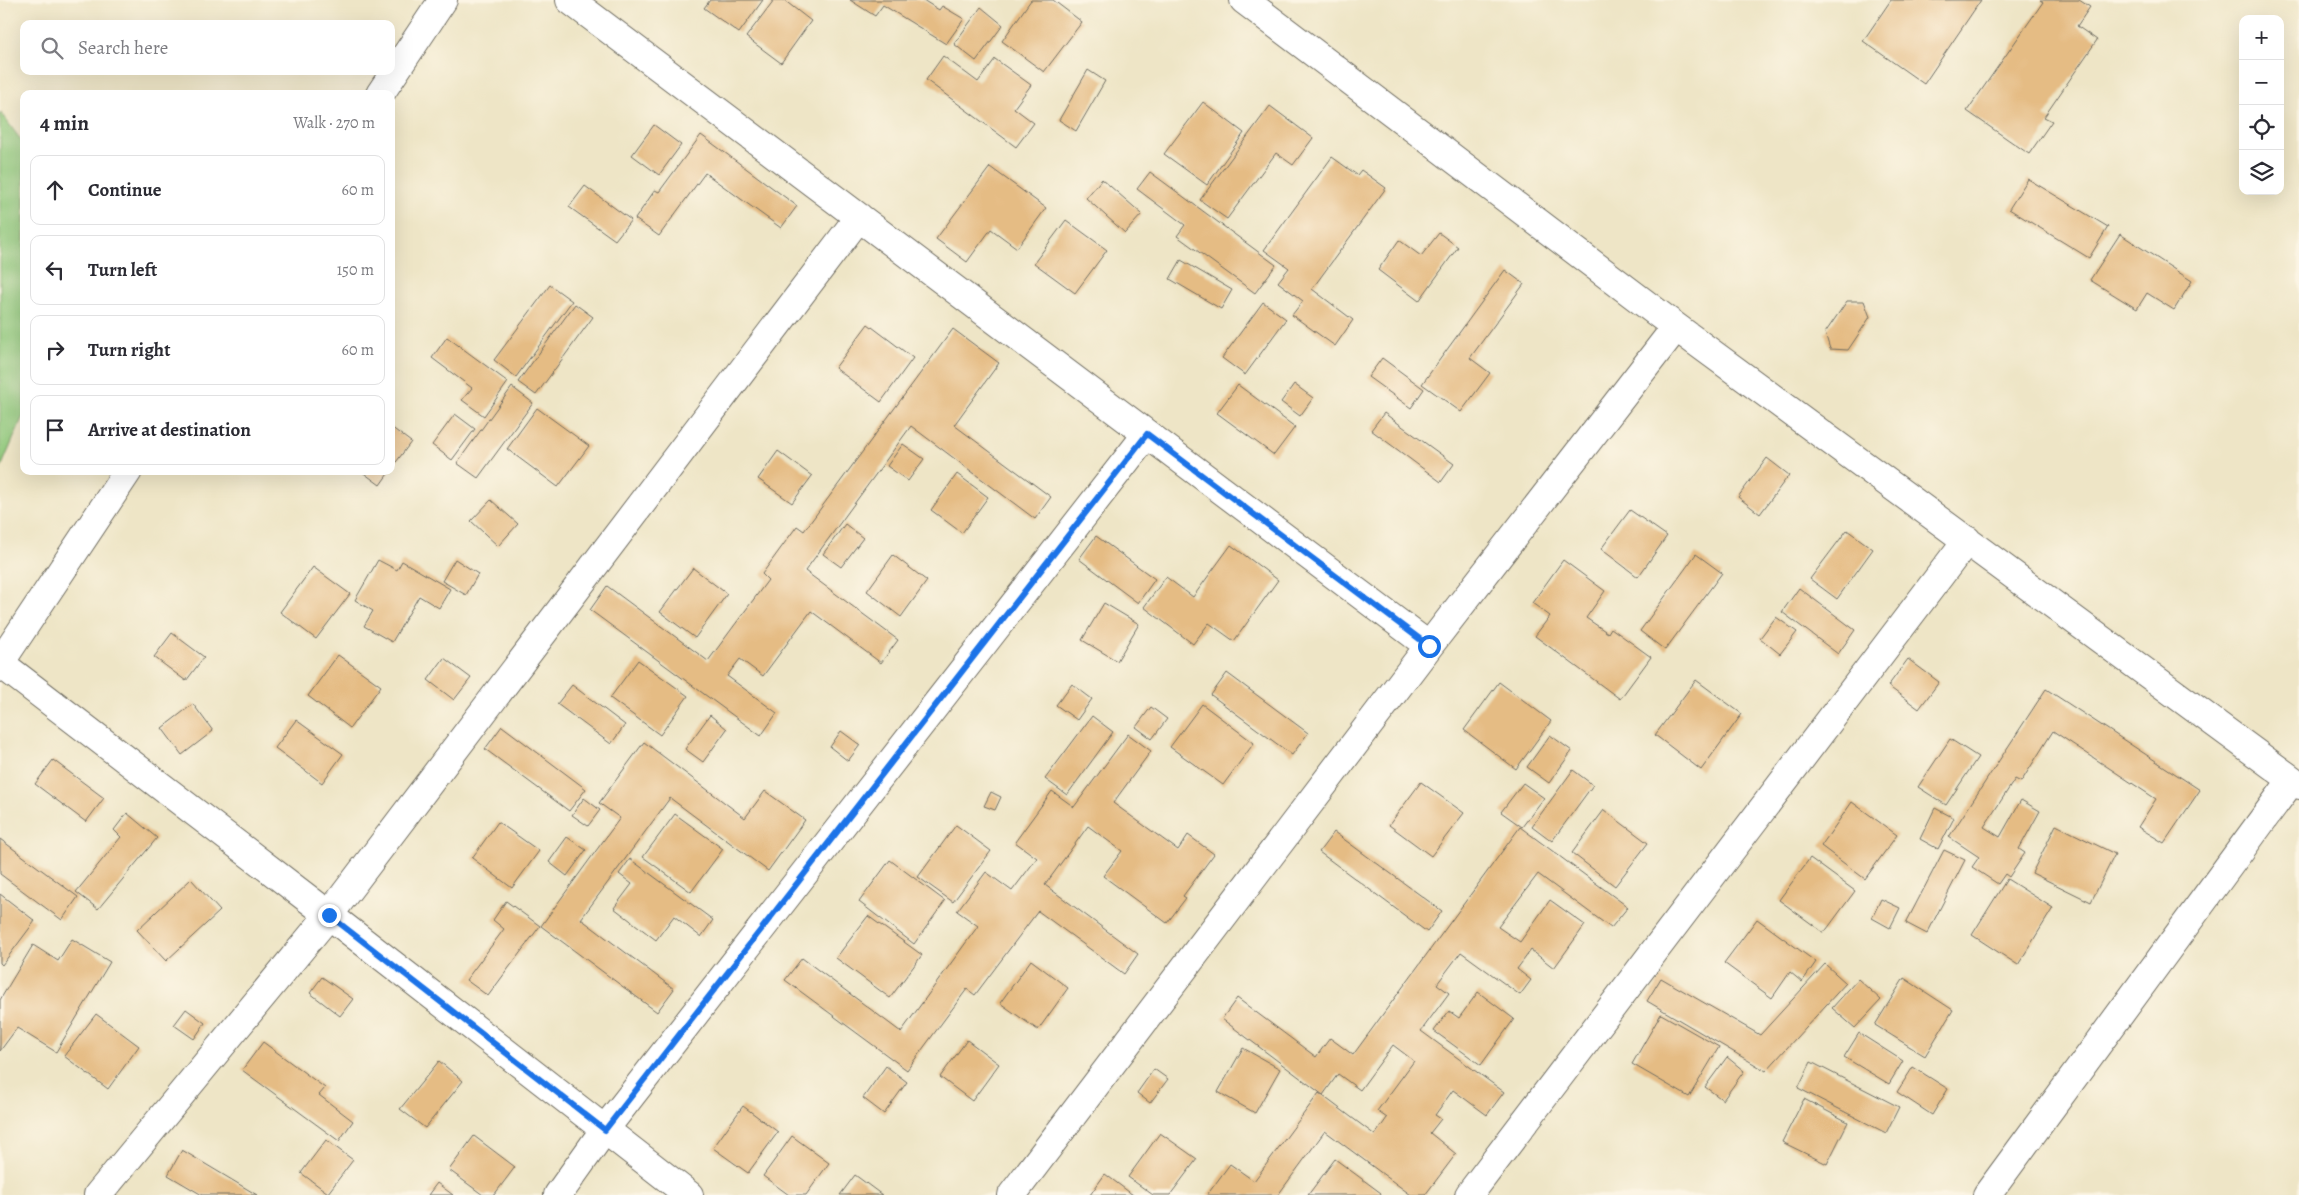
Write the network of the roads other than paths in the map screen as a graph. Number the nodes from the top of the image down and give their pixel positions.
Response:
1 (443, 0) edge
2 (570, 0) edge
3 (1244, 0) edge
4 (395, 72) edge
5 (393, 75) edge
6 (383, 90) edge
7 (859, 217) junction
8 (1676, 327) junction
9 (1147, 434) junction
10 (125, 475) edge
11 (1966, 540) junction
12 (1429, 646) junction
13 (0, 663) edge
14 (2296, 782) edge
15 (329, 915) junction
16 (605, 1130) junction
17 (98, 1195) edge
18 (558, 1195) edge
19 (689, 1195) edge
20 (1012, 1195) edge
21 (1469, 1195) edge
22 (1987, 1195) edge

1 - 4 street
2 - 7 street
3 - 8 street
5 - 6 street
7 - 9 street
7 - 15 street
8 - 11 street
8 - 12 street
9 - 12 street
9 - 16 street
10 - 13 street
11 - 14 street
11 - 21 street
12 - 20 street
13 - 15 street
14 - 22 street
15 - 16 street
15 - 17 street
16 - 18 street
16 - 19 street

